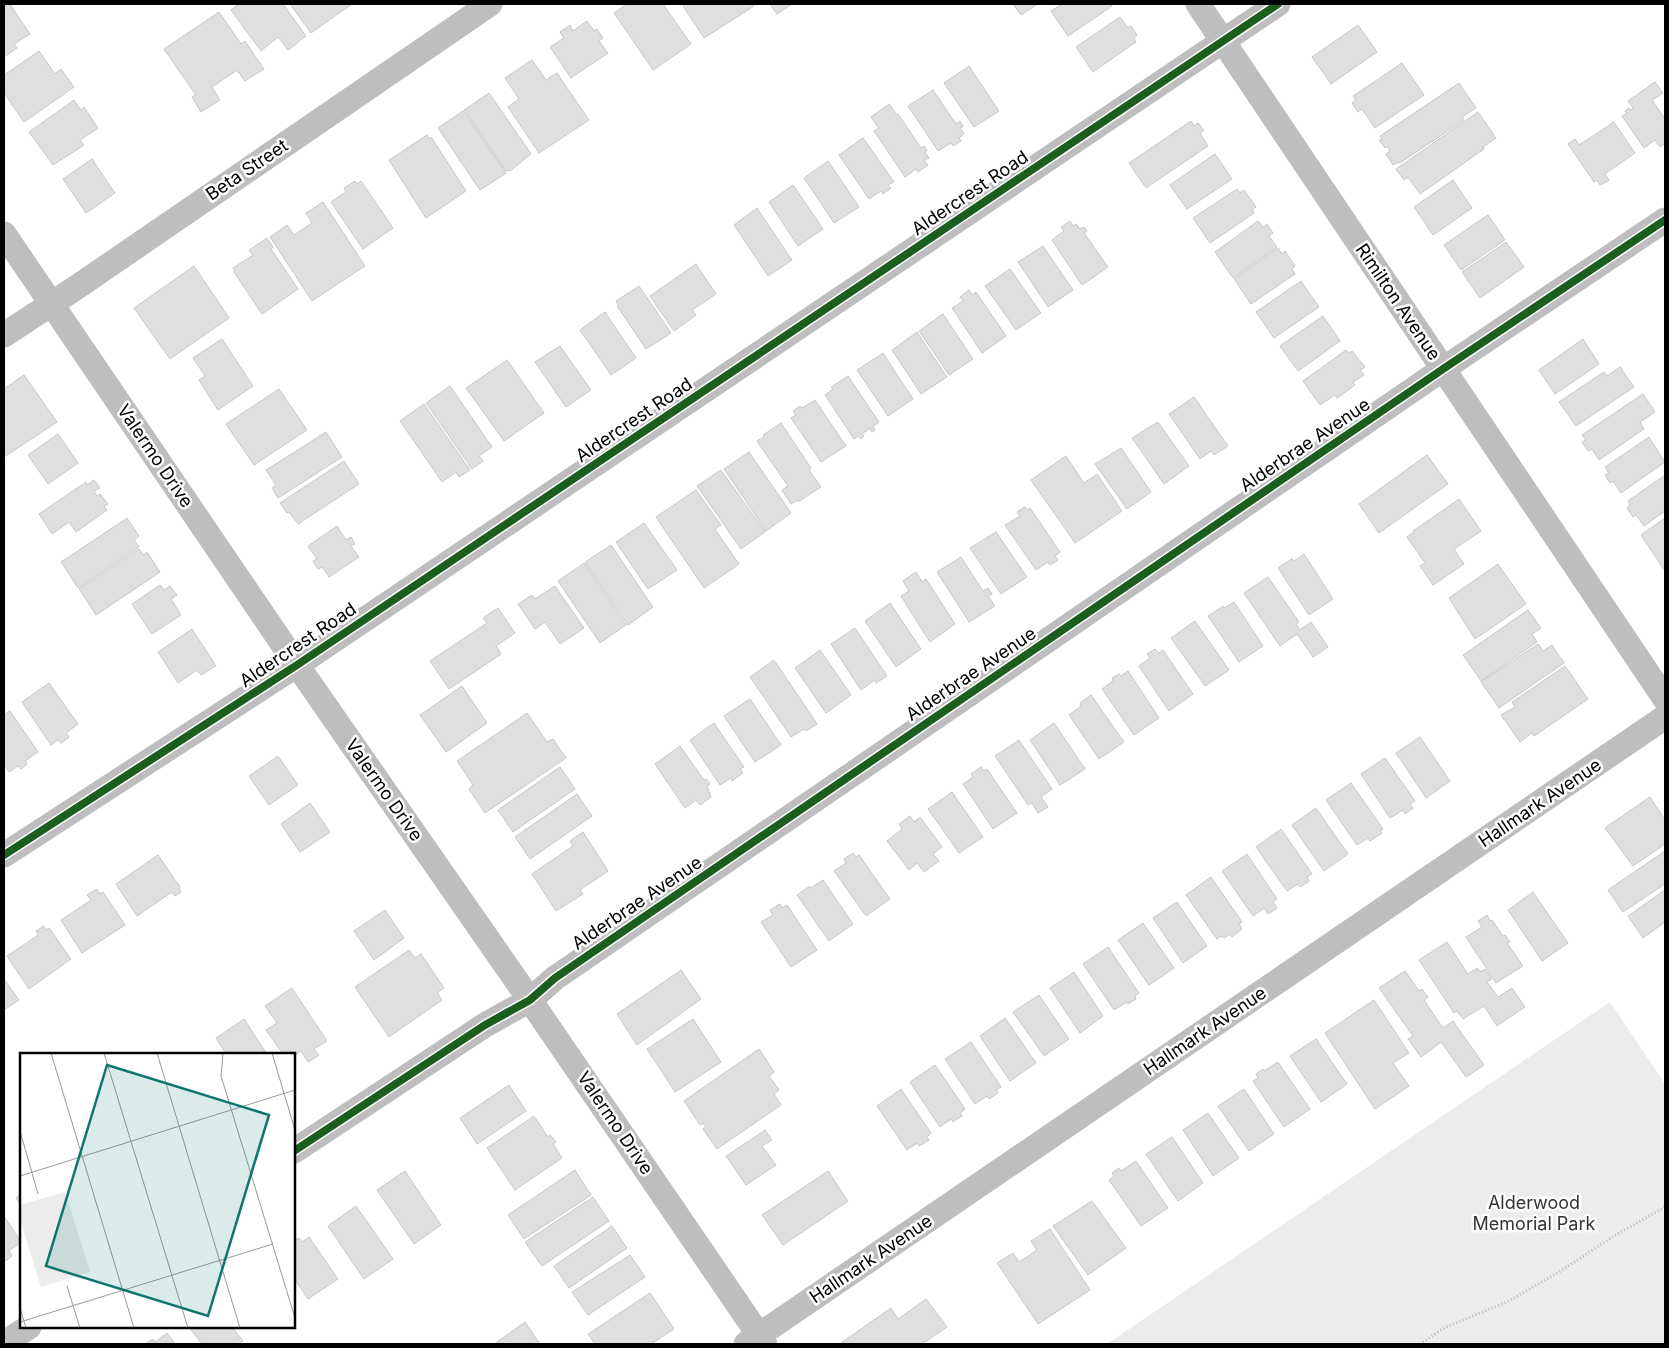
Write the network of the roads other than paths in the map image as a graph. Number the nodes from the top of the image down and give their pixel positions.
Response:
1 (490, 4) edge
2 (1198, 4) edge
3 (1278, 4) edge
4 (1223, 41) junction
5 (1665, 220) edge
6 (4, 234) edge
7 (51, 304) junction
8 (4, 335) edge
9 (1443, 369) junction
10 (297, 665) junction
11 (1665, 699) edge
12 (1665, 717) edge
13 (4, 855) edge
14 (530, 1000) junction
15 (295, 1150) edge
16 (27, 1328) edge
17 (757, 1341) edge
18 (4, 1343) edge

1 - 7 street, Beta Street
2 - 4 street, Rimilton Avenue
3 - 4 street, Aldercrest Road
4 - 9 street, Rimilton Avenue
4 - 10 street, Aldercrest Road
5 - 9 street, Alderbrae Avenue
6 - 7 street, Valermo Drive
7 - 8 street, Beta Street
7 - 10 street, Valermo Drive
9 - 11 street, Rimilton Avenue
9 - 14 street, Alderbrae Avenue
10 - 13 street, Aldercrest Road
10 - 14 street, Valermo Drive
12 - 17 street, Hallmark Avenue
14 - 15 street, Alderbrae Avenue
14 - 17 street, Valermo Drive
16 - 18 street

